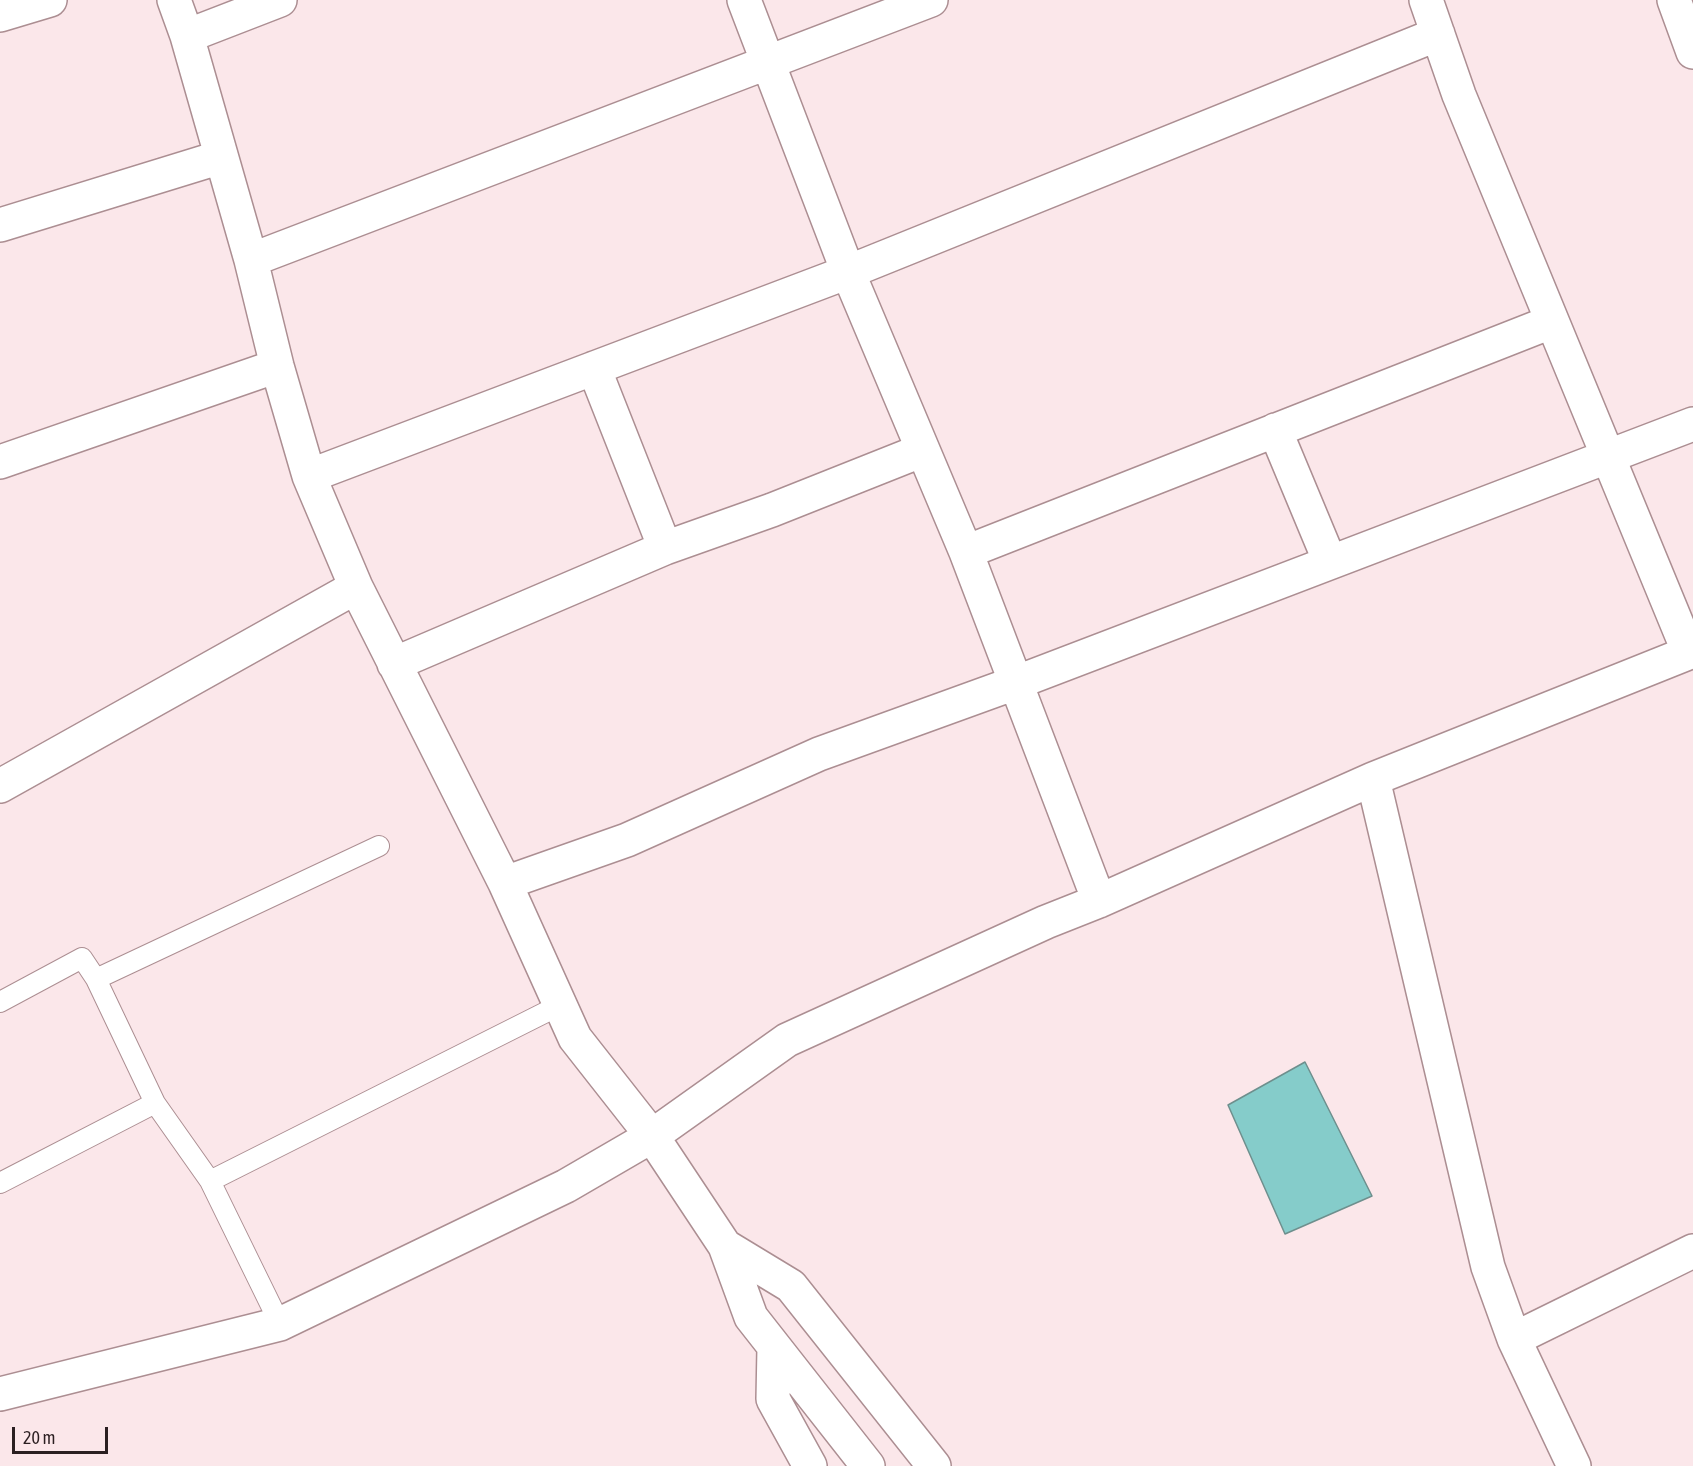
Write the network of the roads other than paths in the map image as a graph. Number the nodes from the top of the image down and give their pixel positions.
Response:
1 (50, 0) edge
2 (174, 0) edge
3 (280, 0) edge
4 (744, 0) edge
5 (931, 0) edge
6 (1426, 0) edge
7 (1674, 0) edge
8 (0, 15) edge
9 (1437, 34) junction
10 (187, 36) junction
11 (1693, 52) edge
12 (769, 63) junction
13 (221, 157) junction
14 (0, 225) edge
15 (251, 261) junction
16 (848, 272) junction
17 (1551, 322) junction
18 (277, 366) junction
19 (594, 368) junction
20 (1693, 424) edge
21 (1275, 430) junction
22 (923, 450) junction
23 (1606, 456) junction
24 (0, 462) edge
25 (309, 476) junction
26 (665, 548) junction
27 (966, 552) junction
28 (1330, 562) junction
29 (356, 587) junction
30 (1691, 652) edge
31 (394, 664) junction
32 (1015, 683) junction
33 (1373, 779) junction
34 (1, 784) edge
35 (379, 846) dead end
36 (505, 883) junction
37 (1099, 901) junction
38 (96, 979) junction
39 (0, 1002) edge
40 (560, 1005) junction
41 (155, 1103) junction
42 (652, 1136) junction
43 (210, 1181) junction
44 (0, 1183) edge
45 (725, 1246) junction
46 (1692, 1254) edge
47 (280, 1324) junction
48 (1514, 1339) junction
49 (774, 1347) junction
50 (0, 1394) edge
51 (810, 1466) edge
52 (868, 1466) edge
53 (934, 1466) edge
54 (1574, 1466) edge

1 - 8 street
2 - 10 street
3 - 10 street
4 - 12 street
5 - 12 street
6 - 9 street
7 - 11 street
9 - 16 street
9 - 17 street
10 - 13 street
12 - 15 street
12 - 16 street
13 - 14 street
13 - 15 street
15 - 18 street
16 - 19 street
16 - 22 street
17 - 21 street
17 - 23 street
18 - 24 street
18 - 25 street
19 - 25 street
19 - 26 street
20 - 23 street
21 - 27 street
21 - 28 street
22 - 26 street
22 - 27 street
23 - 28 street
23 - 30 street
25 - 29 street
26 - 31 street
27 - 32 street
28 - 32 street
29 - 31 street
29 - 34 street
30 - 33 street
31 - 36 street
32 - 36 street
32 - 37 street
33 - 37 street
33 - 48 street
35 - 38 lane
36 - 40 street
37 - 42 street
38 - 39 lane
38 - 41 lane
40 - 42 street
40 - 43 lane
41 - 43 lane
41 - 44 lane
42 - 45 street
42 - 47 street
43 - 47 lane
45 - 49 street
45 - 53 street
46 - 48 street
47 - 50 street
48 - 54 street
49 - 51 street
49 - 52 street

